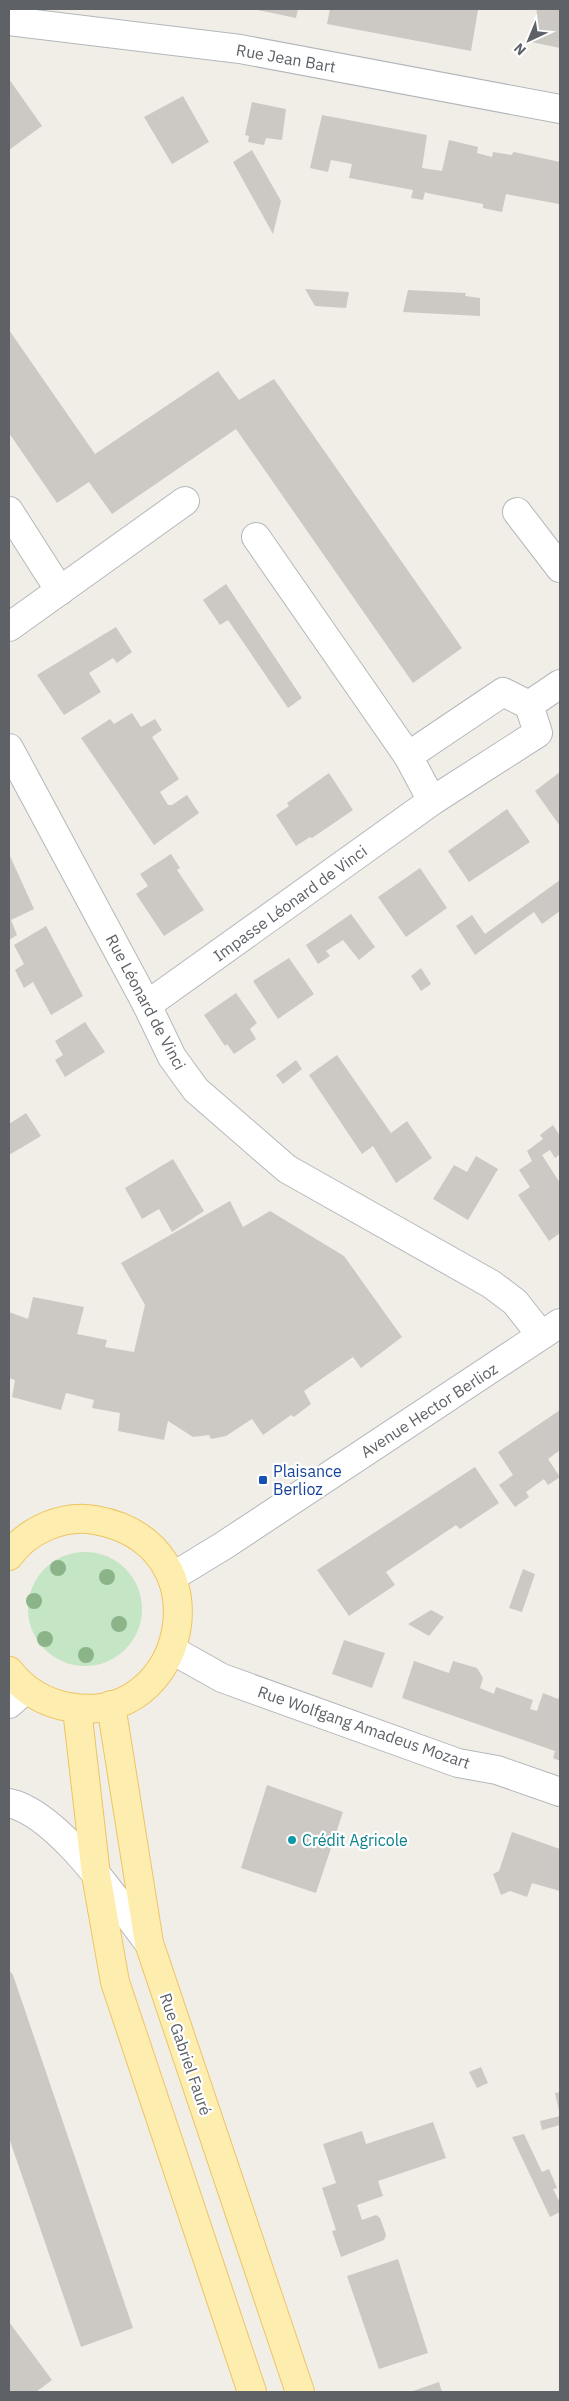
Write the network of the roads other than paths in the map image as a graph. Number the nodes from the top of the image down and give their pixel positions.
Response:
1 (9, 21) edge
2 (560, 109) edge
3 (185, 501) dead end
4 (9, 511) edge
5 (517, 512) dead end
6 (256, 537) dead end
7 (560, 568) edge
8 (60, 591) junction
9 (9, 627) edge
10 (560, 684) edge
11 (529, 705) junction
12 (9, 748) edge
13 (408, 756) junction
14 (432, 802) junction
15 (147, 1005) junction
16 (551, 1329) edge
17 (10, 1552) edge
18 (172, 1577) junction
19 (172, 1650) junction
20 (14, 1688) edge
21 (111, 1705) junction
22 (77, 1708) junction
23 (560, 1792) edge
24 (9, 1803) edge
25 (96, 1875) junction
26 (149, 1942) junction
27 (252, 2392) edge
28 (300, 2392) edge

1 - 2 street, Rue Jean Bart
3 - 8 street
4 - 8 street
5 - 7 street
6 - 13 street
8 - 9 street
10 - 11 street
11 - 13 street
11 - 14 street, Impasse Léonard de Vinci
12 - 15 street, Rue Léonard de Vinci
13 - 14 street
14 - 15 street, Impasse Léonard de Vinci
15 - 16 street, Rue Léonard de Vinci
16 - 18 street, Avenue Hector Berlioz
17 - 18 main road
18 - 19 main road
19 - 21 main road
19 - 23 street, Rue Wolfgang Amadeus Mozart
20 - 22 main road
21 - 22 main road
21 - 26 main road, Rue Gabriel Fauré
22 - 25 main road
24 - 25 street
25 - 26 street
25 - 27 main road
26 - 28 main road, Rue Gabriel Fauré

